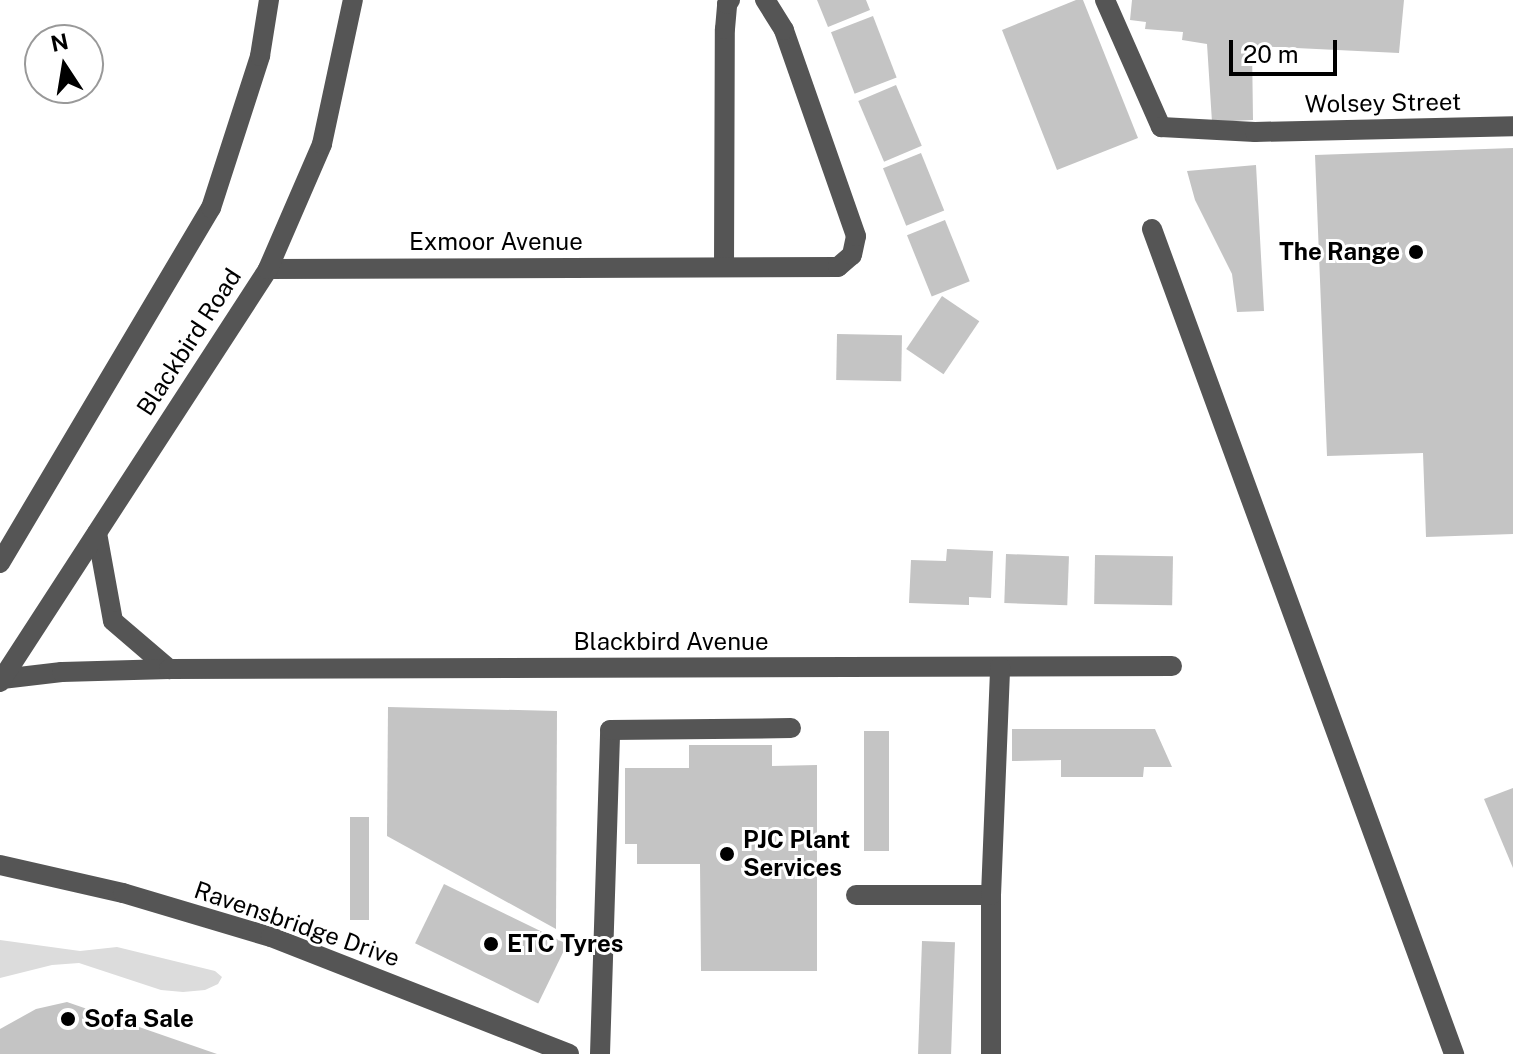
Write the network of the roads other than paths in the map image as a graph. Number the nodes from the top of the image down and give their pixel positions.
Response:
1 (269, 0) edge
2 (353, 0) edge
3 (730, 0) edge
4 (765, 0) edge
5 (1105, 0) edge
6 (1513, 126) edge
7 (1152, 229) dead end
8 (724, 267) junction
9 (268, 269) junction
10 (97, 533) junction
11 (0, 563) edge
12 (1172, 666) dead end
13 (1000, 667) junction
14 (169, 669) junction
15 (1, 680) edge
16 (791, 728) dead end
17 (0, 865) edge
18 (856, 895) dead end
19 (991, 895) junction
20 (569, 1054) edge
21 (600, 1054) edge
22 (991, 1054) edge
23 (1454, 1054) edge

1 - 11 street, Blackbird Road
2 - 9 street, Blackbird Road
3 - 8 street
4 - 8 street, Exmoor Avenue
5 - 6 street, Wolsey Street
7 - 23 street
8 - 9 street, Exmoor Avenue
9 - 10 street, Blackbird Road
10 - 14 street
10 - 15 street, Blackbird Road
12 - 13 street, Blackbird Avenue
13 - 14 street, Blackbird Avenue
13 - 19 street
14 - 15 street, Blackbird Avenue
16 - 21 street
17 - 20 street, Ravensbridge Drive
18 - 19 street
19 - 22 street

